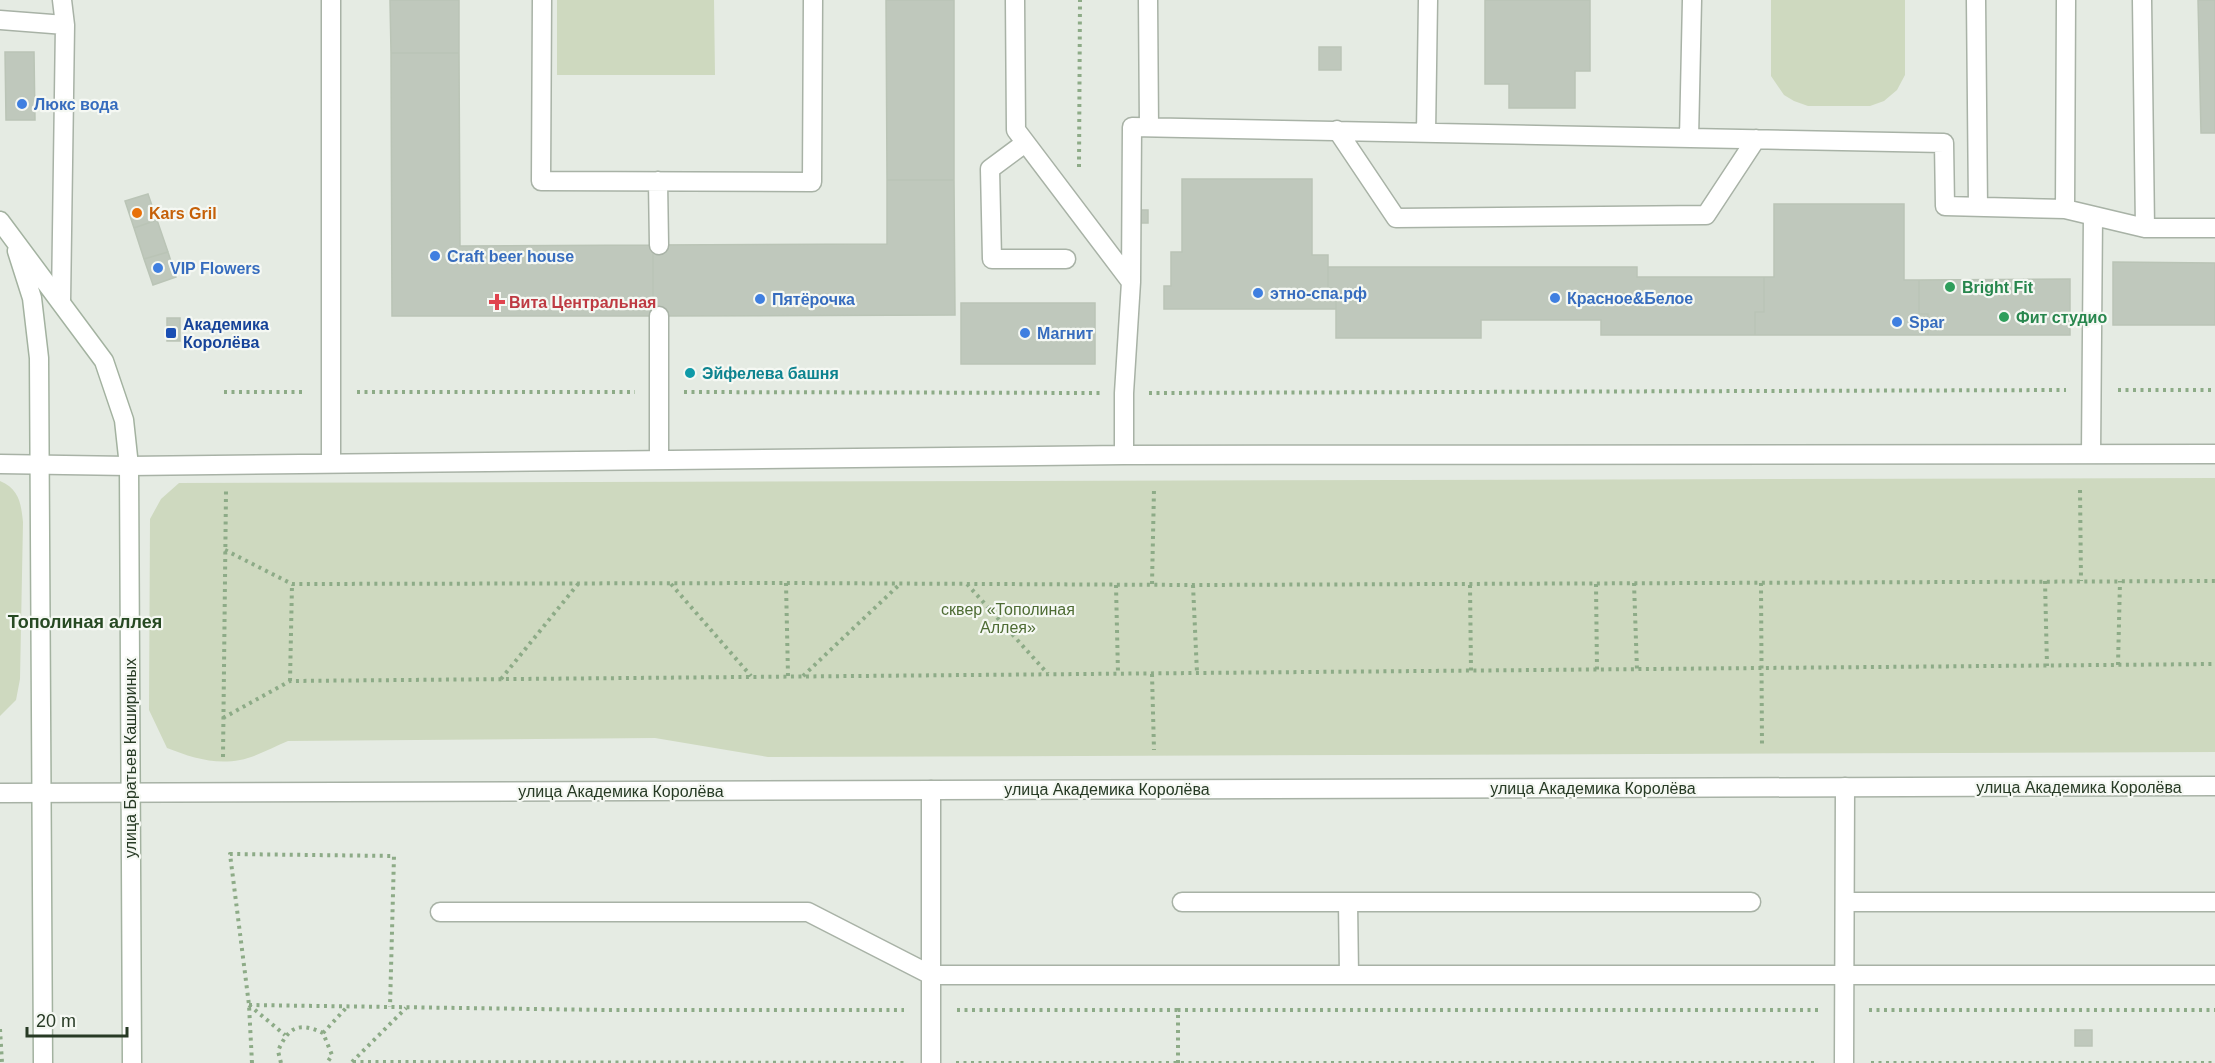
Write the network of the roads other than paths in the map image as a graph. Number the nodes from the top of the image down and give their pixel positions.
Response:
1 (62, 0) edge
2 (331, 0) edge
3 (542, 0) edge
4 (813, 0) edge
5 (1015, 0) edge
6 (1148, 0) edge
7 (1428, 0) edge
8 (1692, 0) edge
9 (1976, 0) edge
10 (2066, 0) edge
11 (2142, 0) edge
12 (0, 20) edge
13 (65, 25) junction
14 (1149, 127) junction
15 (1337, 130) junction
16 (1426, 133) junction
17 (1689, 138) junction
18 (1755, 139) junction
19 (1025, 143) junction
20 (658, 181) junction
21 (1978, 207) junction
22 (2065, 209) junction
23 (2093, 216) junction
24 (6, 228) edge
25 (2145, 228) junction
26 (2215, 228) edge
27 (659, 245) dead end
28 (1066, 259) dead end
29 (1131, 282) junction
30 (61, 302) junction
31 (659, 316) dead end
32 (2091, 454) junction
33 (2215, 454) edge
34 (1124, 455) junction
35 (659, 459) junction
36 (331, 463) junction
37 (0, 464) edge
38 (40, 464) junction
39 (129, 466) junction
40 (2215, 786) edge
41 (1845, 788) junction
42 (931, 790) junction
43 (130, 792) junction
44 (0, 793) edge
45 (41, 793) junction
46 (1182, 902) dead end
47 (1348, 902) junction
48 (1751, 902) dead end
49 (1845, 902) junction
50 (2215, 902) edge
51 (440, 912) dead end
52 (931, 975) junction
53 (1349, 975) junction
54 (1845, 975) junction
55 (2215, 975) edge
56 (43, 1063) edge
57 (132, 1063) edge
58 (931, 1063) edge
59 (1844, 1063) edge

1 - 13 street
2 - 36 street
3 - 20 street
4 - 20 street
5 - 19 street
6 - 14 street
7 - 16 street
8 - 17 street
9 - 21 street
10 - 22 street
11 - 25 street
12 - 13 street
13 - 30 street
14 - 15 street
14 - 29 street
15 - 16 street
15 - 18 street
16 - 17 street
17 - 18 street
18 - 21 street
19 - 28 street
19 - 29 street
20 - 27 street
21 - 22 street
22 - 23 street
23 - 25 street
23 - 32 street
24 - 30 street, улица Братьев Кашириных
24 - 38 street, улица Братьев Кашириных
25 - 26 street
29 - 34 street
30 - 39 street, улица Братьев Кашириных
31 - 35 street
32 - 33 street
32 - 34 street
34 - 35 street
35 - 36 street
36 - 39 street
37 - 38 street
38 - 39 street
38 - 45 street, улица Братьев Кашириных
39 - 43 street, улица Братьев Кашириных
40 - 41 street, улица Академика Королёва
41 - 42 street, улица Академика Королёва
41 - 49 street
42 - 43 street, улица Академика Королёва
42 - 52 street
43 - 45 street, улица Академика Королёва
43 - 57 street, улица Братьев Кашириных
44 - 45 street, улица Академика Королёва
45 - 56 street, улица Братьев Кашириных
46 - 47 street
47 - 48 street
47 - 53 street
49 - 50 street
49 - 54 street
51 - 52 street
52 - 53 street
52 - 58 street
53 - 54 street
54 - 55 street
54 - 59 street

